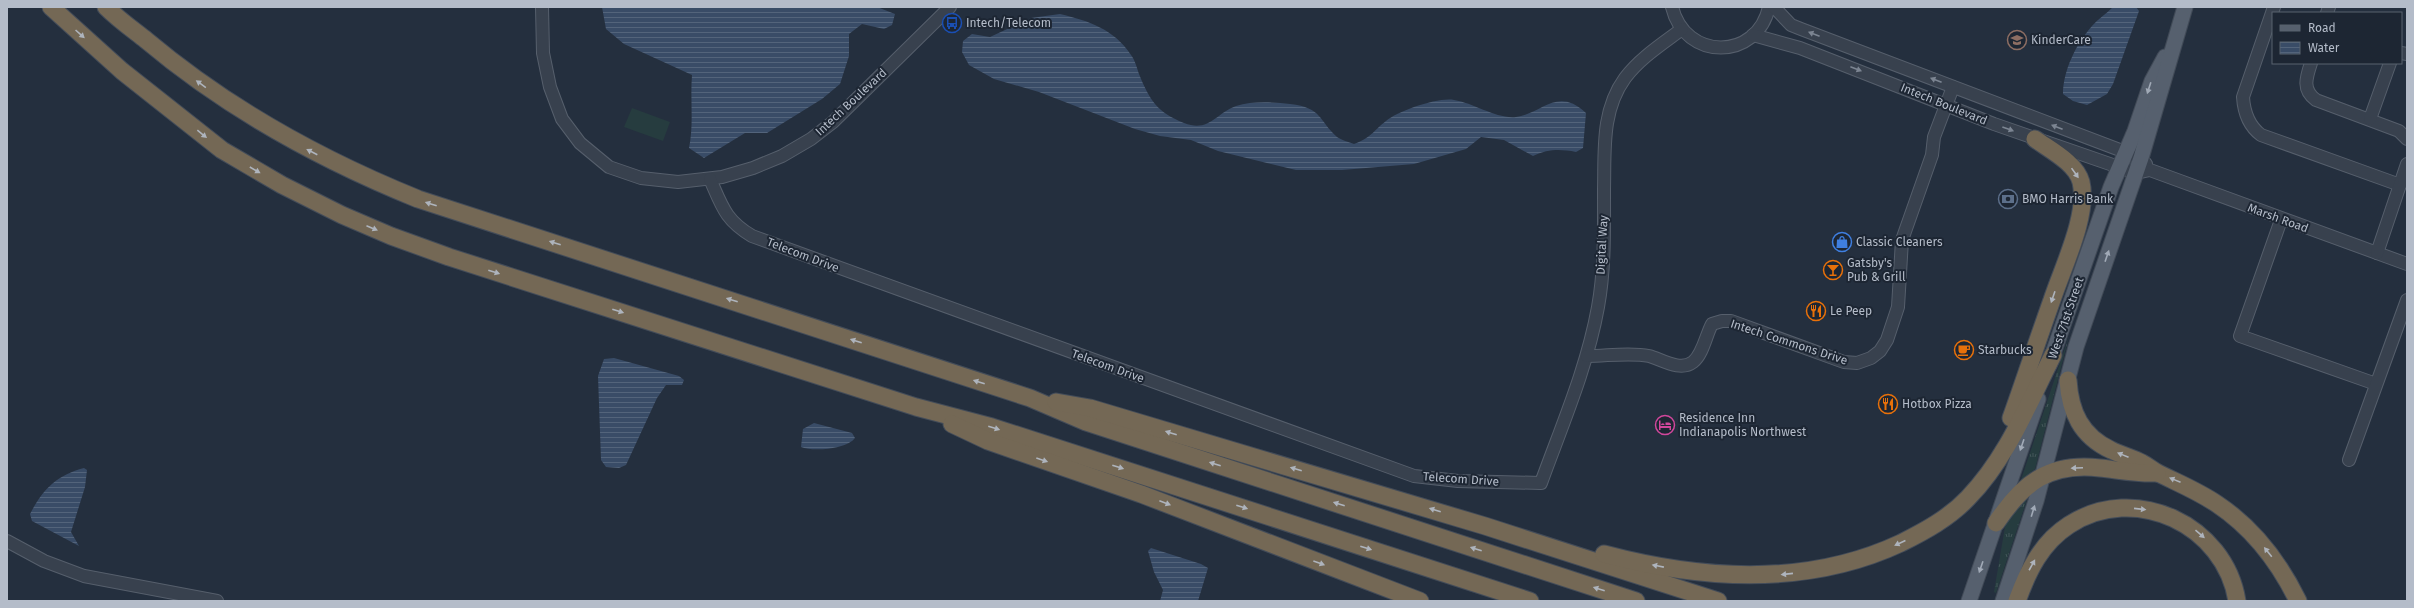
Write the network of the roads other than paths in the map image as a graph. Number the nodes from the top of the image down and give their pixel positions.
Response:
1 (51, 7) edge
2 (106, 7) edge
3 (542, 7) edge
4 (950, 7) edge
5 (1672, 7) edge
6 (1768, 7) edge
7 (1774, 7) edge
8 (2185, 7) edge
9 (2272, 13) edge
10 (1682, 28) junction
11 (1753, 35) junction
12 (2174, 41) junction
13 (2311, 64) edge
14 (2390, 64) edge
15 (1953, 87) junction
16 (1946, 104) junction
17 (2370, 119) junction
18 (2035, 139) junction
19 (2407, 139) edge
20 (2126, 152) junction
21 (2141, 158) junction
22 (2407, 164) edge
23 (2119, 167) junction
24 (2143, 171) junction
25 (710, 179) junction
26 (2400, 185) junction
27 (2281, 220) junction
28 (2376, 253) junction
29 (2407, 264) edge
30 (2407, 300) edge
31 (2053, 355) junction
32 (1587, 356) junction
33 (2068, 380) junction
34 (2376, 384) junction
35 (1030, 398) junction
36 (916, 407) junction
37 (2349, 460) dead end
38 (2157, 473) junction
39 (2042, 476) junction
40 (1541, 483) joint
41 (1996, 523) junction
42 (1485, 526) junction
43 (1919, 534) junction
44 (7, 542) edge
45 (217, 601) edge
46 (1420, 601) edge
47 (1530, 601) edge
48 (1636, 601) edge
49 (1718, 601) edge
50 (1969, 601) edge
51 (2003, 601) edge
52 (2017, 601) edge
53 (2237, 601) edge
54 (2298, 601) edge

1 -> 36 highway
35 -> 2 highway
3 - 25 street, Intech Boulevard
4 - 25 street, Intech Boulevard
5 - 10 street
6 - 11 street
15 -> 7 street, Intech Boulevard
8 - 12 main road, West 71st Street
9 - 26 street
10 - 11 street
10 - 32 street, Digital Way
11 -> 16 street, Intech Boulevard
12 -> 20 main road, West 71st Street
12 - 21 main road, West 71st Street
13 - 17 street
14 - 17 street
15 - 16 street, Intech Commons Drive
20 -> 15 street, Intech Boulevard
16 -> 18 street, Intech Boulevard
16 - 32 street, Intech Commons Drive
17 - 19 street
18 - 23 street, Intech Boulevard
18 -> 43 highway
20 - 21 street, Intech Boulevard
20 - 23 main road, West 71st Street
21 - 24 main road, West 71st Street
22 - 26 street
23 - 24 street, Intech Boulevard
23 - 31 main road, West 71st Street
24 - 27 street, Marsh Road
33 -> 24 main road, West 71st Street
25 - 40 street, Telecom Drive
26 - 28 street
27 - 28 street, Marsh Road
27 - 34 street
28 - 29 street, Marsh Road
30 - 34 street
31 -> 41 main road, West 71st Street
31 - 43 highway
32 - 40 street, Digital Way
38 -> 33 highway
33 - 39 main road, West 71st Street
34 - 37 street
42 -> 35 highway
48 -> 35 highway
36 -> 46 highway
36 -> 47 highway
38 -> 39 highway
54 -> 38 highway
39 - 41 highway
51 -> 39 main road, West 71st Street
41 -> 50 main road, West 71st Street
43 -> 42 highway
42 - 49 highway
44 - 45 street
52 -> 53 highway

